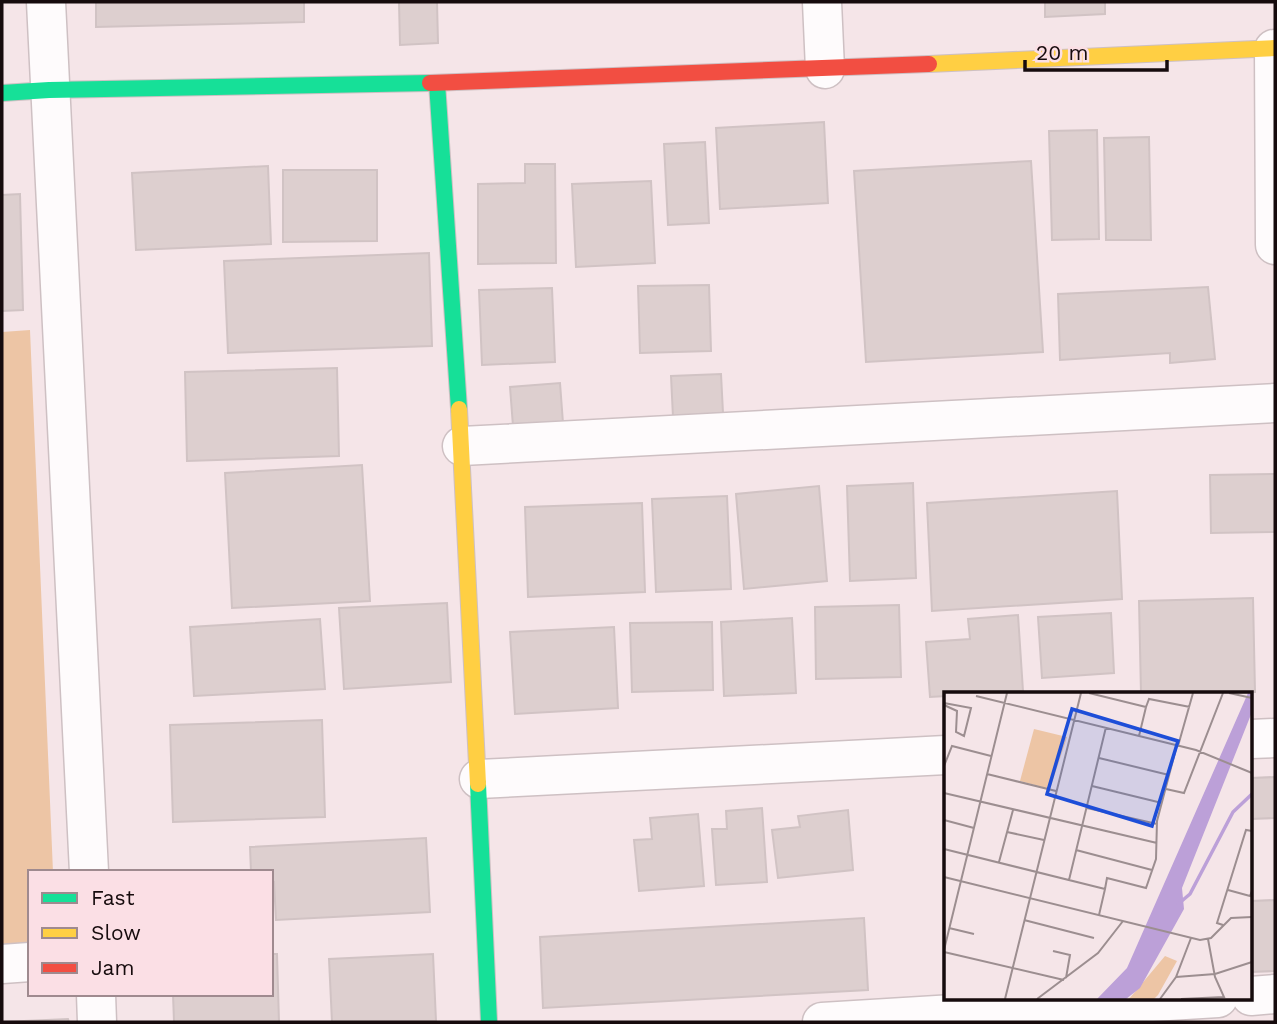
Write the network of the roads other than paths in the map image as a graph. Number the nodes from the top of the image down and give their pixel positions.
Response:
1 (46, 2) edge
2 (822, 2) edge
3 (1274, 48) edge
4 (825, 69) junction
5 (436, 83) junction
6 (49, 90) junction
7 (2, 93) edge
8 (1275, 244) edge
9 (1275, 403) edge
10 (462, 446) junction
11 (1275, 738) edge
12 (1252, 739) edge
13 (944, 755) edge
14 (479, 779) junction
15 (89, 870) edge
16 (28, 962) edge
17 (2, 964) edge
18 (1275, 994) edge
19 (96, 996) edge
20 (1252, 996) edge
21 (1185, 1000) edge
22 (97, 1022) edge
23 (489, 1022) edge
24 (821, 1022) edge

1 - 6 street
2 - 4 street
3 - 4 street
3 - 8 street
4 - 5 street
5 - 6 street
5 - 10 street
6 - 7 street
6 - 15 street
9 - 10 street
10 - 14 street
11 - 12 street
13 - 14 street
14 - 23 street
16 - 17 street
18 - 20 street
19 - 22 street
21 - 24 street

